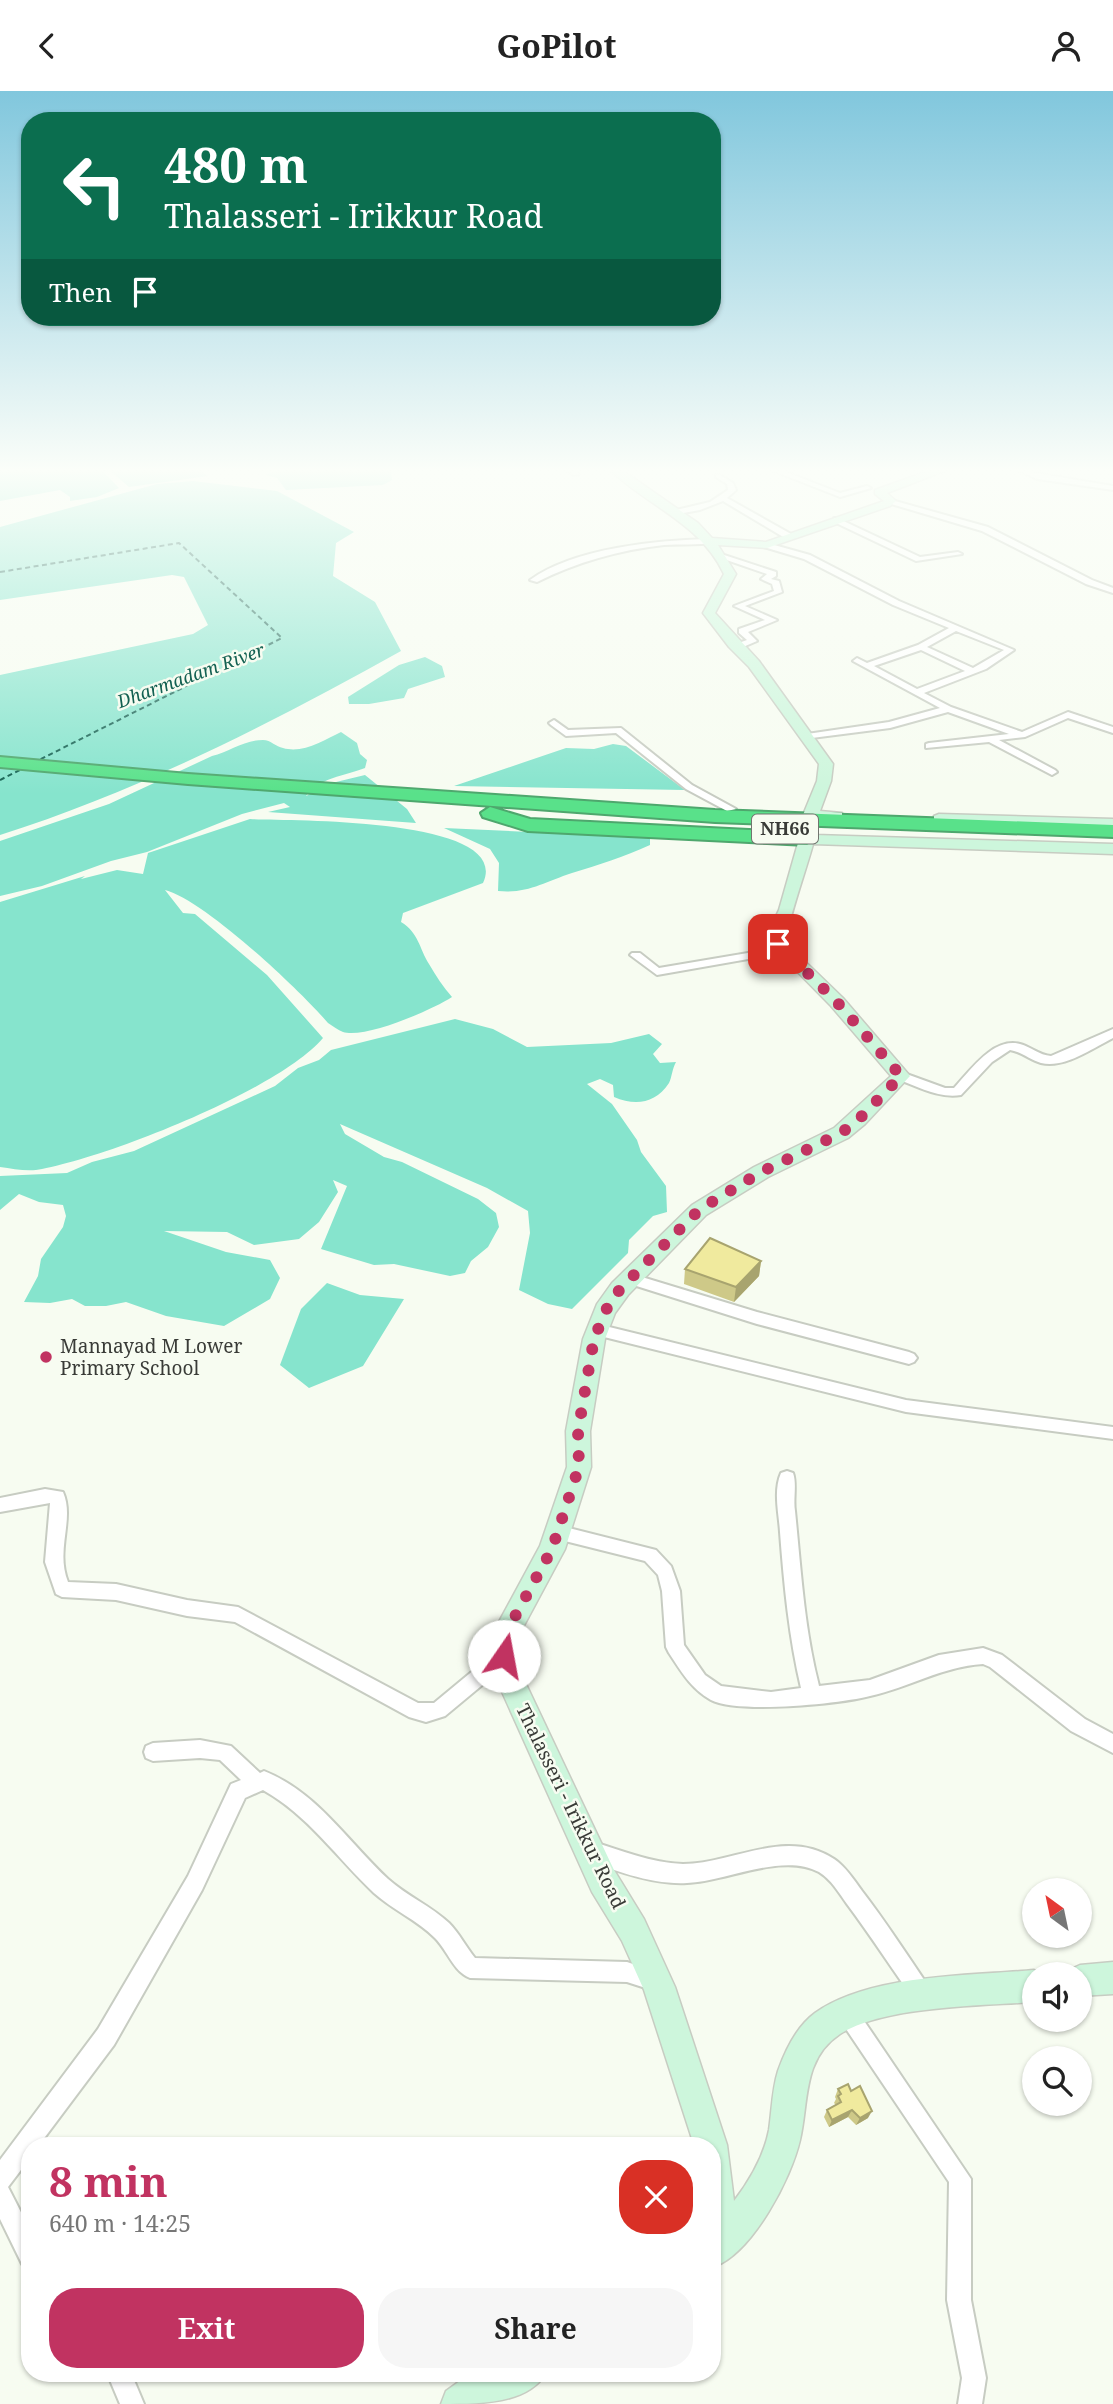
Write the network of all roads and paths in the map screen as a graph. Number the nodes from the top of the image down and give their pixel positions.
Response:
1 (728, 578) edge
2 (767, 578) edge
3 (848, 578) edge
4 (1081, 578) edge
5 (1113, 591) edge
6 (955, 628) junction
7 (736, 647) junction
8 (921, 647) junction
9 (972, 671) junction
10 (916, 692) junction
11 (948, 709) junction
12 (554, 723) dead end
13 (1113, 730) edge
14 (1023, 735) junction
15 (807, 737) junction
16 (993, 741) junction
17 (929, 746) dead end
18 (0, 762) edge
19 (1052, 772) dead end
20 (0, 773) edge
21 (459, 805) junction
22 (493, 807) junction
23 (731, 809) junction
24 (1113, 824) edge
25 (808, 830) junction
26 (1113, 831) edge
27 (1113, 841) edge
28 (1113, 849) edge
29 (784, 950) junction
30 (636, 955) dead end
31 (1113, 1033) edge
32 (901, 1076) junction
33 (632, 1279) junction
34 (597, 1331) junction
35 (909, 1358) dead end
36 (1113, 1433) edge
37 (787, 1478) dead end
38 (0, 1505) edge
39 (557, 1532) junction
40 (504, 1656) junction
41 (812, 1694) junction
42 (1113, 1744) edge
43 (153, 1752) dead end
44 (257, 1783) junction
45 (588, 1850) junction
46 (1113, 1978) edge
47 (1092, 1980) edge
48 (657, 1982) junction
49 (1022, 1987) edge
50 (925, 1998) junction
51 (847, 2013) junction
52 (31, 2137) edge
53 (707, 2137) edge
54 (21, 2151) edge
55 (0, 2179) edge
56 (0, 2194) edge
57 (21, 2237) edge
58 (721, 2244) edge
59 (123, 2382) edge
60 (490, 2382) edge
61 (517, 2382) edge
62 (132, 2404) edge
63 (459, 2404) edge
64 (489, 2404) edge
65 (970, 2404) edge

1 - 7 main road
2 - 7 street
3 - 6 street
4 - 5 street
6 - 8 street
6 - 9 street
7 - 15 main road
8 - 9 street
8 - 10 street
9 - 10 street
10 - 11 street
11 - 14 street
11 - 15 street
12 - 23 street
13 - 14 street
14 - 16 street
15 - 25 main road
16 - 17 street
16 - 19 street
18 - 21 highway, NH66
20 - 21 highway, NH66
21 - 22 highway, NH66
22 - 23 highway
22 - 25 highway
22 - 26 highway, NH66
22 - 27 highway, NH66
23 - 25 highway
24 - 25 main road
25 - 28 main road
25 - 29 main road
29 - 30 street
29 - 32 main road
31 - 32 street
32 - 33 main road
33 - 34 main road
33 - 35 street
34 - 36 street
34 - 39 main road
37 - 41 street
38 - 40 street
39 - 40 main road
39 - 41 street
40 - 45 main road, Thalasseri - Irikkur Road
41 - 42 street
43 - 44 street
44 - 48 street
44 - 52 street
45 - 48 main road, Thalasseri - Irikkur Road
45 - 50 street
46 - 47 main road
48 - 53 main road, Thalasseri - Irikkur Road
49 - 50 main road
50 - 51 main road
51 - 58 main road
51 - 65 street
54 - 55 street
56 - 57 street
59 - 62 street
60 - 63 main road
61 - 64 main road

